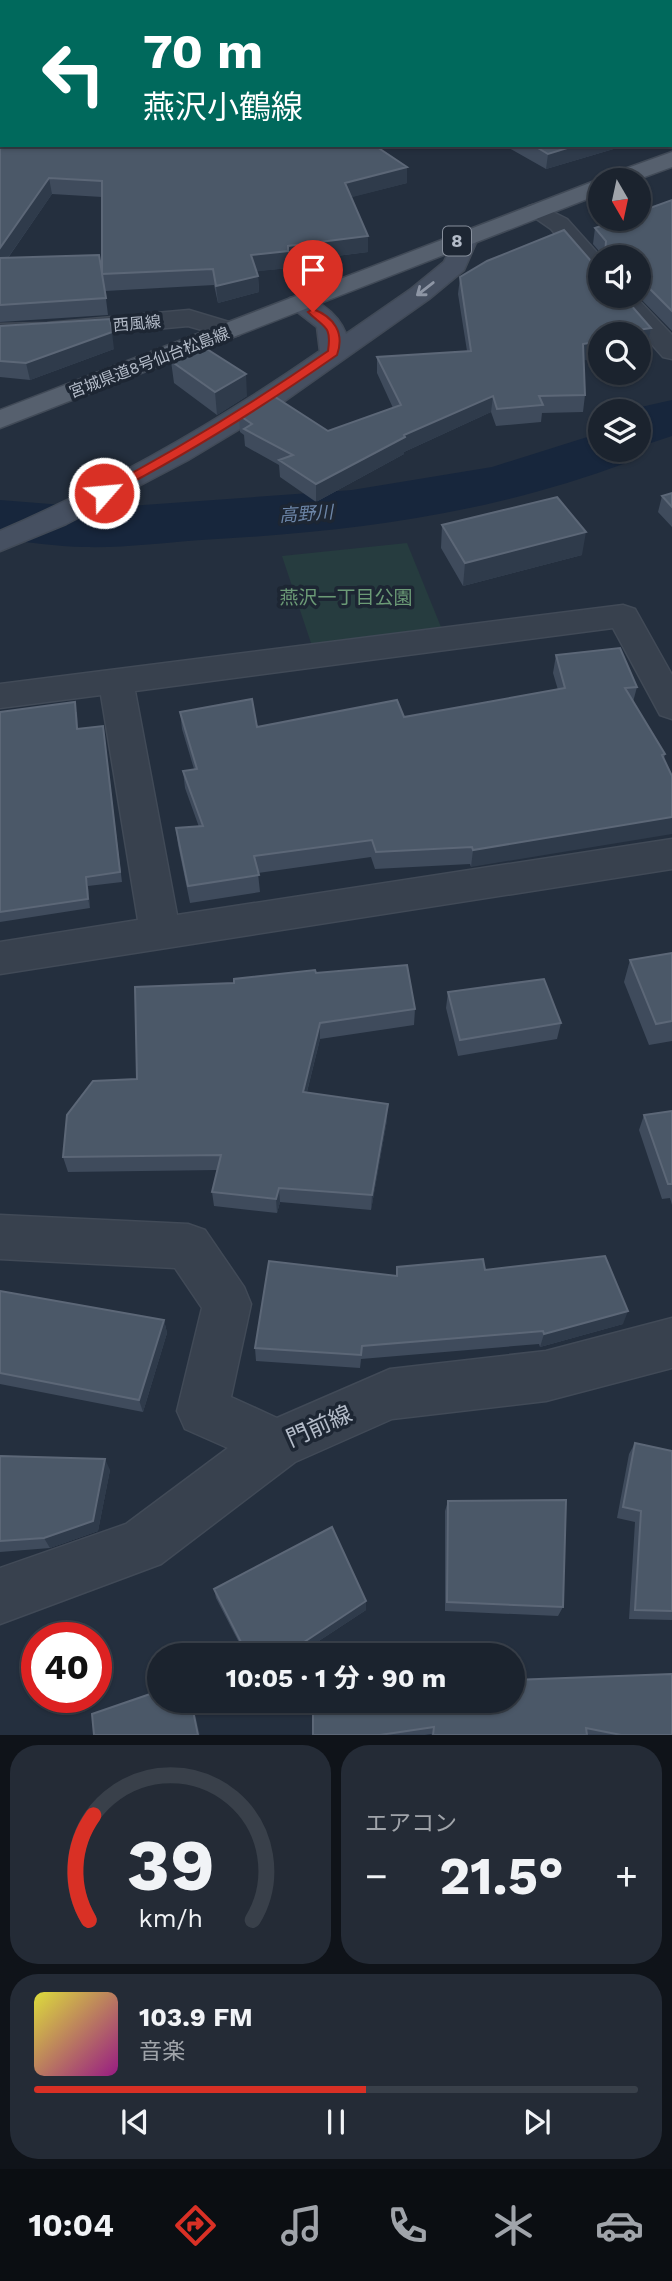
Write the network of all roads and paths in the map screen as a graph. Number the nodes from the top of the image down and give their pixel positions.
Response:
1 (672, 159) edge
2 (648, 168) edge
3 (588, 191) edge
4 (537, 211) junction
5 (466, 238) junction
6 (588, 257) edge
7 (307, 300) junction
8 (632, 308) edge
9 (230, 330) junction
10 (0, 332) edge
11 (672, 351) edge
12 (333, 352) junction
13 (0, 420) edge
14 (2, 542) edge
15 (116, 682) junction
16 (0, 696) edge
17 (672, 707) edge
18 (672, 854) edge
19 (160, 933) junction
20 (0, 958) edge
21 (0, 1237) edge
22 (672, 1343) edge
23 (277, 1444) junction
24 (0, 1596) edge

1 - 2 main road
3 - 4 main road, 宮城県道8号仙台松島線 / 8
4 - 5 main road, 宮城県道8号仙台松島線 / 8
4 - 6 street
5 - 7 main road, 宮城県道8号仙台松島線 / 8
5 -> 12 street
7 - 9 main road, 宮城県道8号仙台松島線 / 8
7 - 12 street
8 - 11 street
9 - 10 street, 西風線
9 - 13 main road, 宮城県道8号仙台松島線 / 8
12 - 14 street
15 - 16 street
15 - 17 street
15 - 19 street
18 - 19 street
19 - 20 street
21 - 23 street
22 - 23 street, 門前線
23 - 24 street, 門前線

